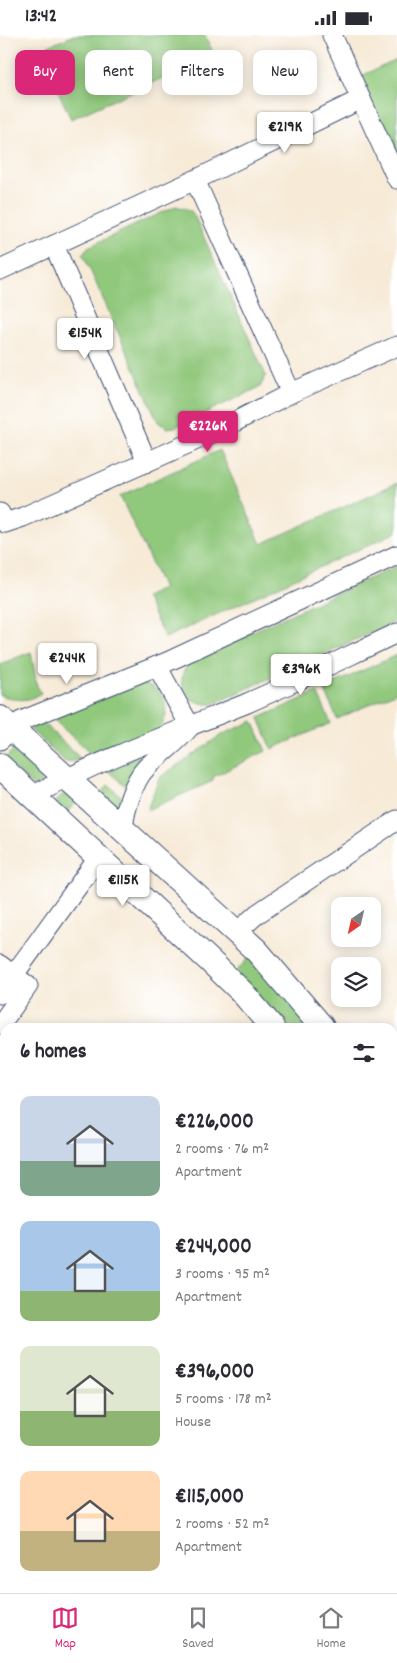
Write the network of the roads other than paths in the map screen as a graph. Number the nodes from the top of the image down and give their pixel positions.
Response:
1 (332, 35) edge
2 (360, 99) junction
3 (397, 179) edge
4 (194, 180) junction
5 (54, 245) junction
6 (0, 270) edge
7 (397, 346) edge
8 (291, 393) junction
9 (147, 462) junction
10 (2, 518) edge
11 (397, 555) edge
12 (397, 633) edge
13 (157, 666) junction
14 (190, 726) junction
15 (4, 729) edge
16 (0, 766) edge
17 (66, 778) junction
18 (32, 796) junction
19 (396, 824) edge
20 (123, 830) junction
21 (99, 857) junction
22 (237, 932) junction
23 (14, 975) edge
24 (0, 993) edge
25 (1, 1023) edge
26 (269, 1023) edge
27 (319, 1023) edge

1 - 2 street
2 - 3 street
2 - 4 street
4 - 5 street
4 - 8 street
5 - 6 street
5 - 9 street
7 - 8 street
8 - 9 street
9 - 10 street
11 - 13 street
12 - 14 street
13 - 14 street
13 - 15 street
14 - 17 street
14 - 20 street
15 - 17 street
16 - 18 street
17 - 18 street
17 - 20 street
18 - 21 street
19 - 22 street
20 - 22 street
21 - 23 street
21 - 26 street
22 - 27 street
23 - 24 street
23 - 25 street

